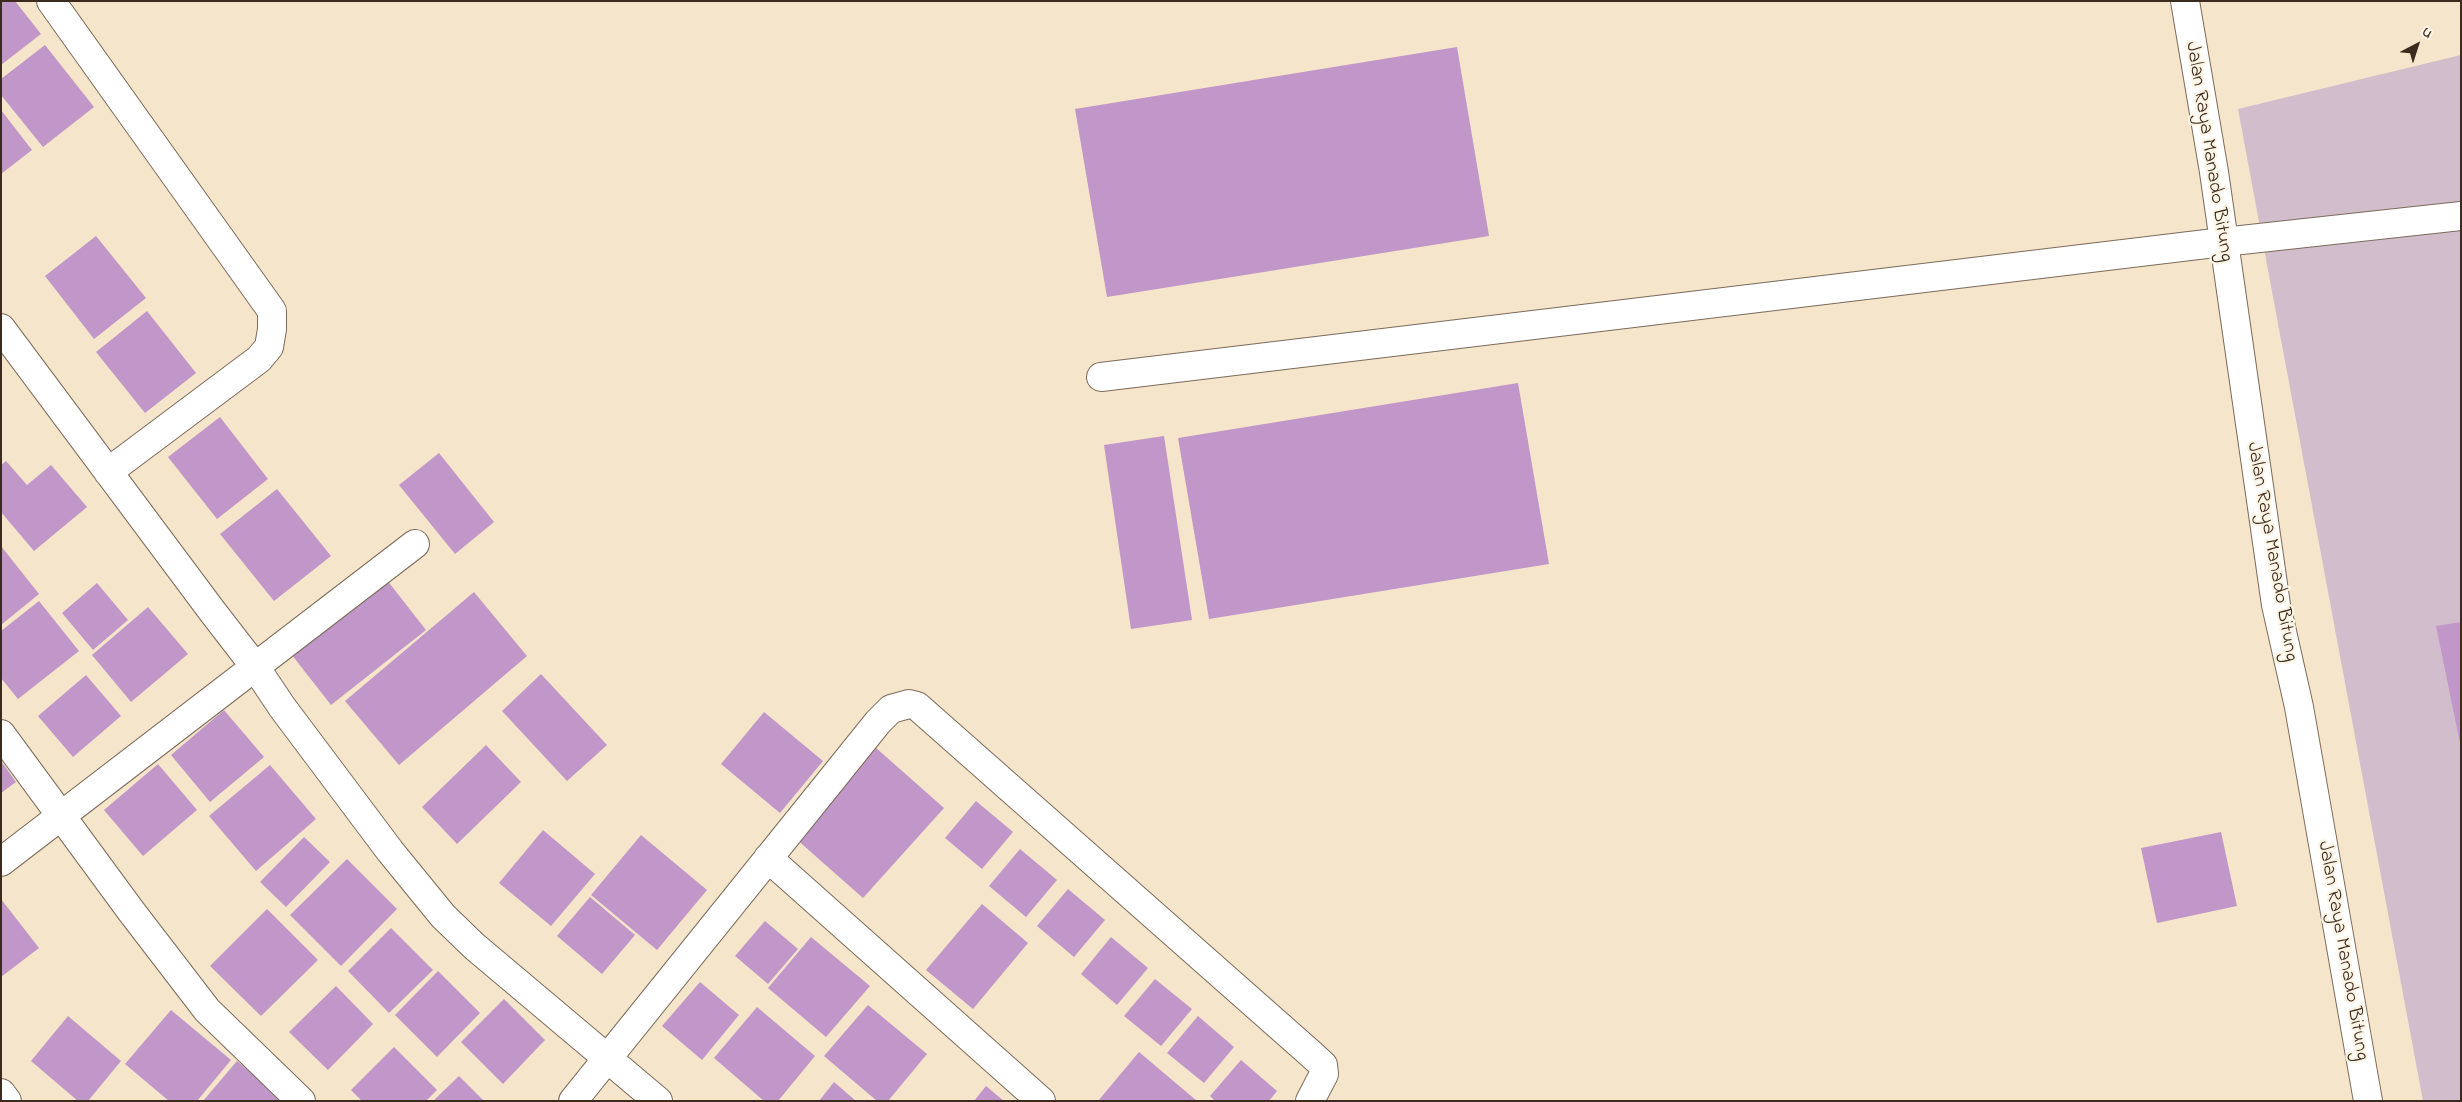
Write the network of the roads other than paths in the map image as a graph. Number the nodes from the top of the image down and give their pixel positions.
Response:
1 (51, 1) edge
2 (2184, 1) edge
3 (2461, 216) edge
4 (2223, 242) junction
5 (1, 328) edge
6 (1101, 376) dead end
7 (108, 472) junction
8 (415, 544) dead end
9 (256, 668) junction
10 (1, 734) edge
11 (62, 816) junction
12 (768, 858) junction
13 (1, 862) edge
14 (608, 1059) junction
15 (1, 1093) edge
16 (7, 1101) edge
17 (301, 1101) edge
18 (573, 1101) edge
19 (658, 1101) edge
20 (1041, 1101) edge
21 (1310, 1101) edge
22 (2368, 1101) edge

1 - 7 main road
2 - 4 main road, Jalan Raya Manado Bitung
3 - 4 main road
4 - 6 main road
4 - 22 main road, Jalan Raya Manado Bitung
5 - 7 main road
7 - 9 main road
8 - 9 main road
9 - 11 main road
9 - 14 main road
10 - 11 main road
11 - 13 main road
11 - 17 main road
12 - 14 main road
12 - 20 main road
12 - 21 main road
14 - 18 main road
14 - 19 main road
15 - 16 main road

